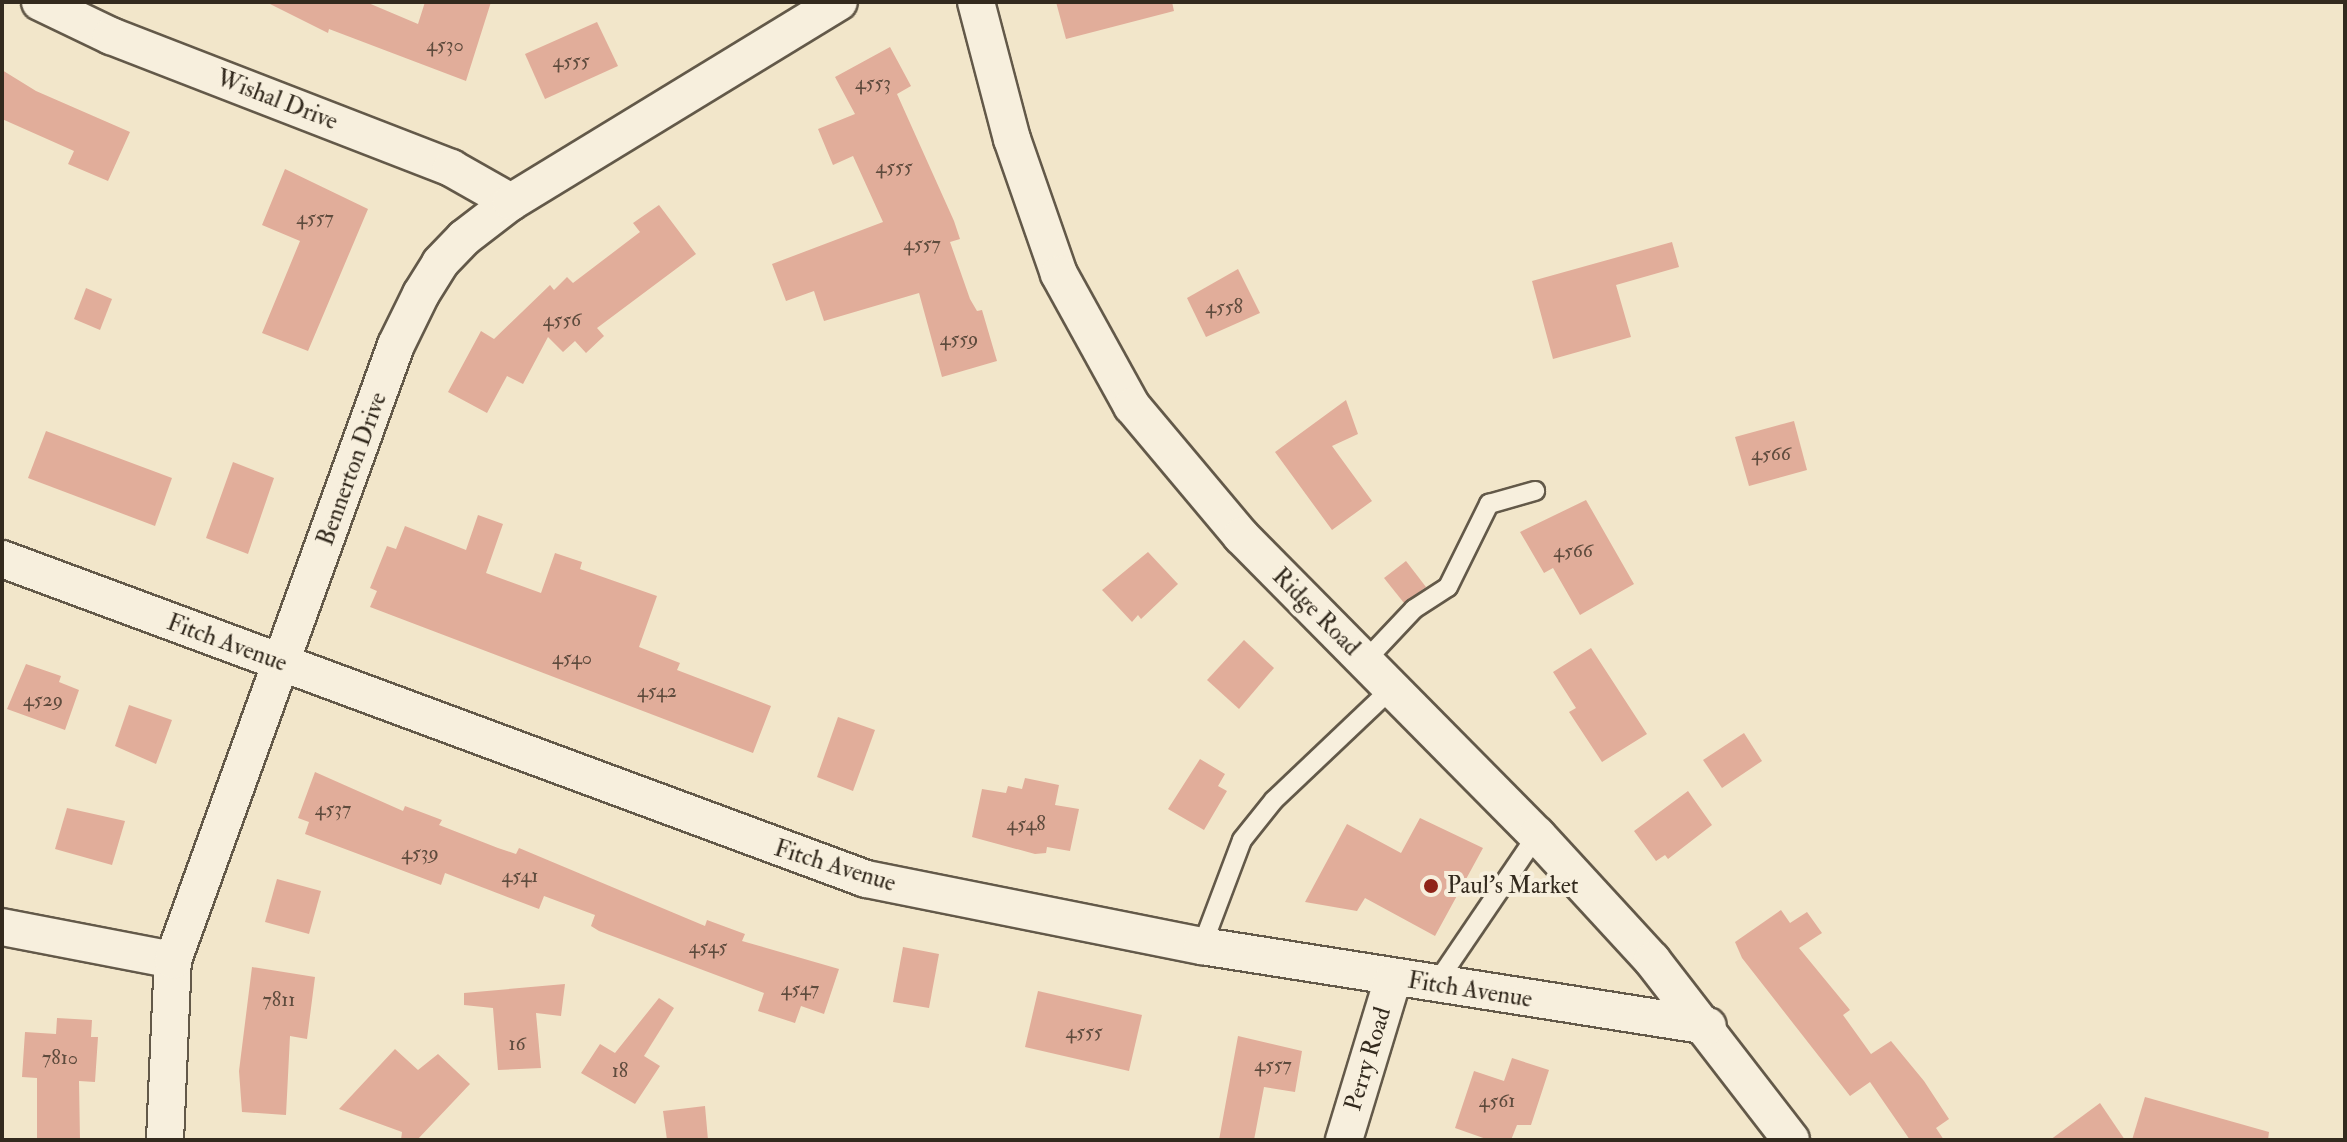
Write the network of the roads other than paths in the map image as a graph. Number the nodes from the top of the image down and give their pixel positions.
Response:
1 (40, 2) edge
2 (839, 2) edge
3 (976, 2) edge
4 (795, 13) edge
5 (511, 202) junction
6 (1535, 491) dead end
7 (2, 559) edge
8 (1365, 661) junction
9 (281, 663) junction
10 (1392, 688) junction
11 (1537, 835) junction
12 (2, 927) edge
13 (1202, 946) junction
14 (173, 960) junction
15 (1393, 979) junction
16 (1435, 985) junction
17 (1708, 1026) junction
18 (165, 1140) edge
19 (1344, 1140) edge
20 (1791, 1140) edge

1 - 5 street, Wishal Drive
2 - 4 street, Bennerton Drive
3 - 8 street, Ridge Road
4 - 5 street, Bennerton Drive
5 - 9 street, Bennerton Drive
6 - 8 lane
7 - 9 street, Fitch Avenue
8 - 10 street, Ridge Road
9 - 13 street, Fitch Avenue
9 - 14 street, Bennerton Drive
10 - 11 street, Ridge Road
10 - 13 lane
11 - 16 lane
11 - 17 street, Ridge Road
12 - 14 street
13 - 15 street, Fitch Avenue
14 - 18 street, Bennerton Drive
15 - 16 street, Fitch Avenue
15 - 19 street, Perry Road
16 - 17 street, Fitch Avenue
17 - 20 street, Ridge Road

